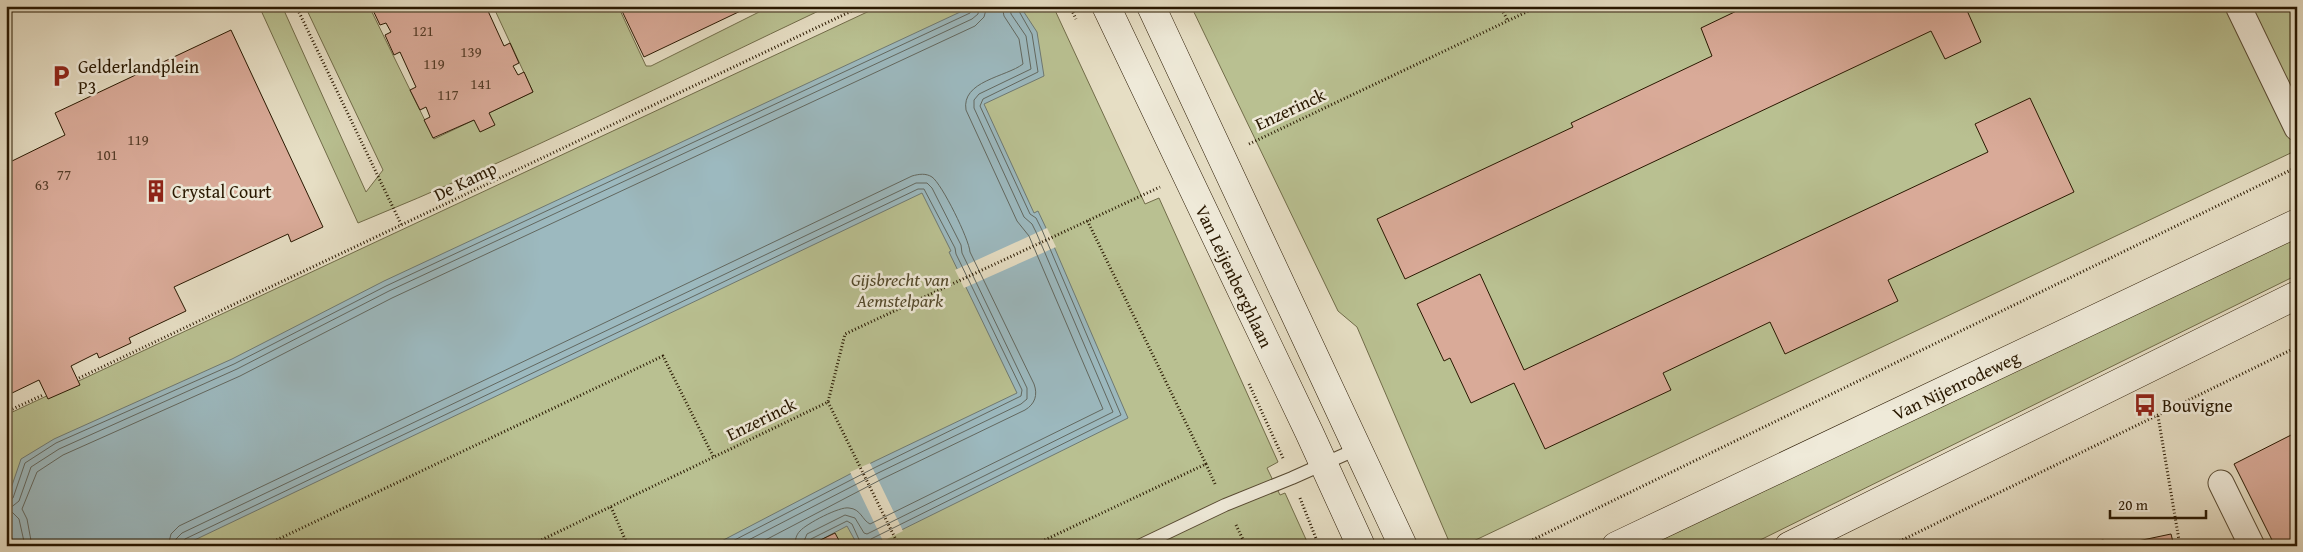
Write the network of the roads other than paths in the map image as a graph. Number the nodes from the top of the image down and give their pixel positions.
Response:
1 (1106, 6) edge
2 (1151, 6) edge
3 (2238, 6) edge
4 (2297, 128) edge
5 (2297, 223) edge
6 (2297, 295) edge
7 (1356, 449) junction
8 (1324, 464) junction
9 (2221, 483) dead end
10 (1139, 546) edge
11 (1361, 546) edge
12 (1402, 546) edge
13 (1616, 546) edge
14 (1789, 546) edge
15 (2252, 546) edge

1 - 8 main road, Van Leijenberghlaan
2 - 7 main road
3 - 4 street
5 - 13 main road, Van Nijenrodeweg
6 - 14 main road
7 - 8 lane
7 - 12 main road
8 - 10 lane
8 - 11 main road, Van Leijenberghlaan
9 - 15 street

